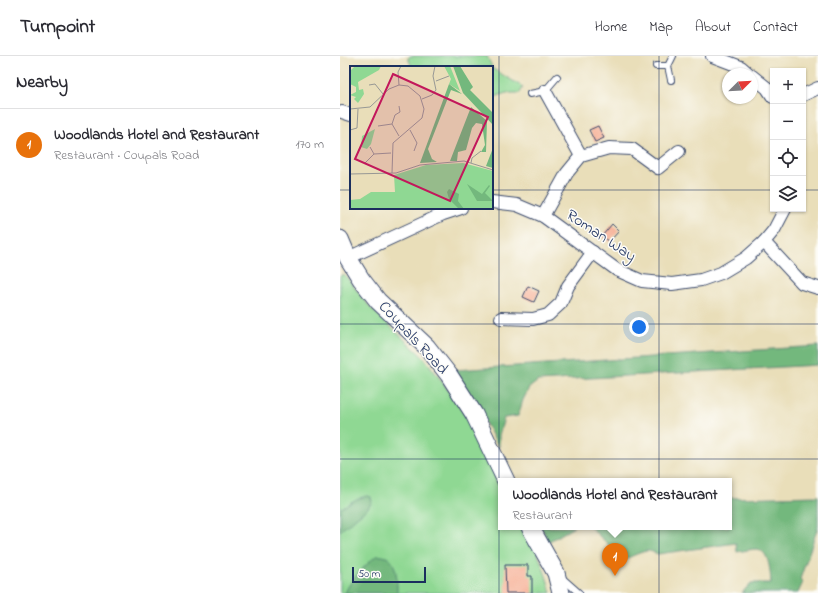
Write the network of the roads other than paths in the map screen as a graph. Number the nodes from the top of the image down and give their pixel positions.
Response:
1 (673, 56) edge
2 (712, 56) edge
3 (656, 66) dead end
4 (668, 66) junction
5 (741, 68) edge
6 (557, 77) dead end
7 (670, 80) dead end
8 (758, 81) edge
9 (818, 88) edge
10 (545, 91) junction
11 (770, 92) edge
12 (530, 94) dead end
13 (806, 94) edge
14 (680, 151) dead end
15 (581, 156) junction
16 (493, 202) edge
17 (455, 209) edge
18 (442, 211) edge
19 (783, 212) edge
20 (543, 216) junction
21 (340, 239) edge
22 (764, 242) junction
23 (593, 252) junction
24 (348, 258) junction
25 (818, 288) edge
26 (501, 318) dead end
27 (505, 478) edge
28 (532, 530) edge
29 (556, 573) junction
30 (561, 593) edge
31 (579, 593) edge

1 - 4 lane
2 - 5 street
3 - 4 lane
4 - 7 lane
6 - 10 lane
8 - 11 street
9 - 13 street
10 - 12 lane
10 - 15 street
14 - 15 street
15 - 20 street
16 - 20 street, Roman Way
17 - 18 street
18 - 24 street
19 - 22 street, Roman Way
20 - 23 street, Roman Way
21 - 24 street, Coupals Road
22 - 23 street, Roman Way
22 - 25 street
23 - 26 street
24 - 27 street, Coupals Road
28 - 29 street
29 - 30 street
29 - 31 lane

